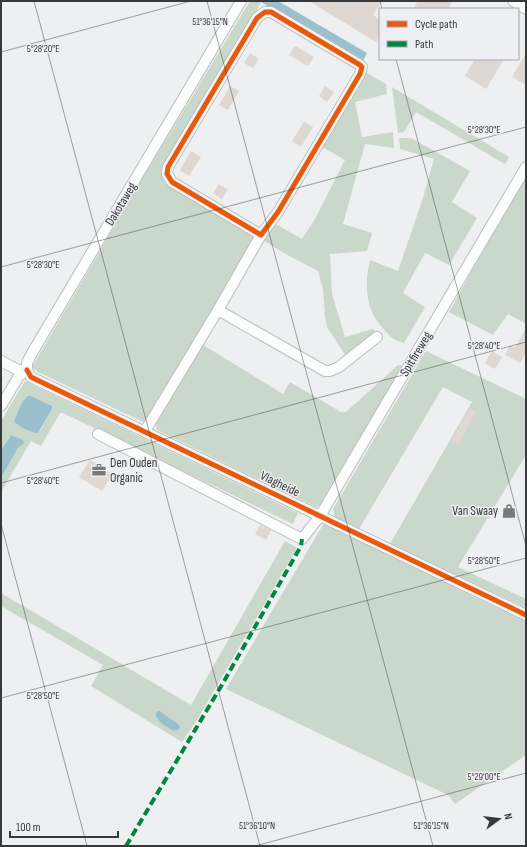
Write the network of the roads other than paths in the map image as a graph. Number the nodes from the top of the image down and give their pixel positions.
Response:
1 (241, 1) edge
2 (513, 1) edge
3 (526, 8) edge
4 (526, 167) edge
5 (261, 235) junction
6 (218, 310) junction
7 (377, 336) dead end
8 (1, 361) edge
9 (27, 370) junction
10 (1, 406) edge
11 (145, 432) junction
12 (98, 434) dead end
13 (320, 516) junction
14 (526, 615) edge

1 - 9 street, Dakotaweg
2 - 3 street
4 - 13 street, Spitfireweg
5 - 5 street
5 - 6 street
6 - 7 street
6 - 11 street
8 - 9 street, Vlagheide
9 - 10 street, Dakotaweg
9 - 11 street, Vlagheide
11 - 13 street, Vlagheide
12 - 13 street, Spitfireweg
13 - 14 street, Vlagheide

